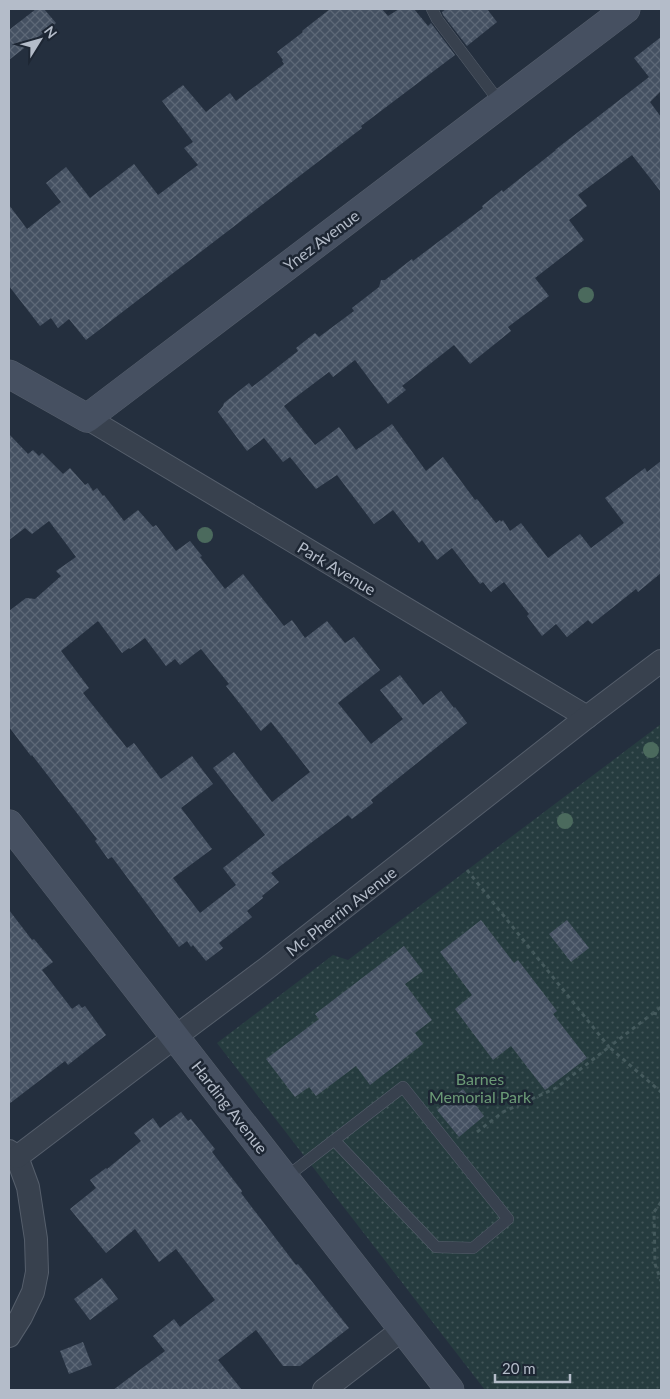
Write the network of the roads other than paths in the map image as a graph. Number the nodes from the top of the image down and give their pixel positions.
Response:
1 (432, 9) edge
2 (626, 9) edge
3 (501, 104) junction
4 (9, 374) edge
5 (87, 418) junction
6 (661, 661) edge
7 (587, 717) junction
8 (9, 824) edge
9 (175, 1037) junction
10 (334, 1140) junction
11 (13, 1150) edge
12 (285, 1178) junction
13 (403, 1329) junction
14 (9, 1336) edge
15 (324, 1390) edge
16 (450, 1390) edge

1 - 3 lane
2 - 3 street, Ynez Avenue
3 - 5 street, Ynez Avenue
4 - 5 street
5 - 7 street, Park Avenue
6 - 7 street, Mc Pherrin Avenue
7 - 9 street, Mc Pherrin Avenue
8 - 9 street, Harding Avenue
9 - 11 street, Mc Pherrin Avenue
9 - 12 street, Harding Avenue
10 - 10 lane
10 - 12 lane
11 - 14 street
12 - 13 street, Harding Avenue
13 - 15 street
13 - 16 street, Harding Avenue

